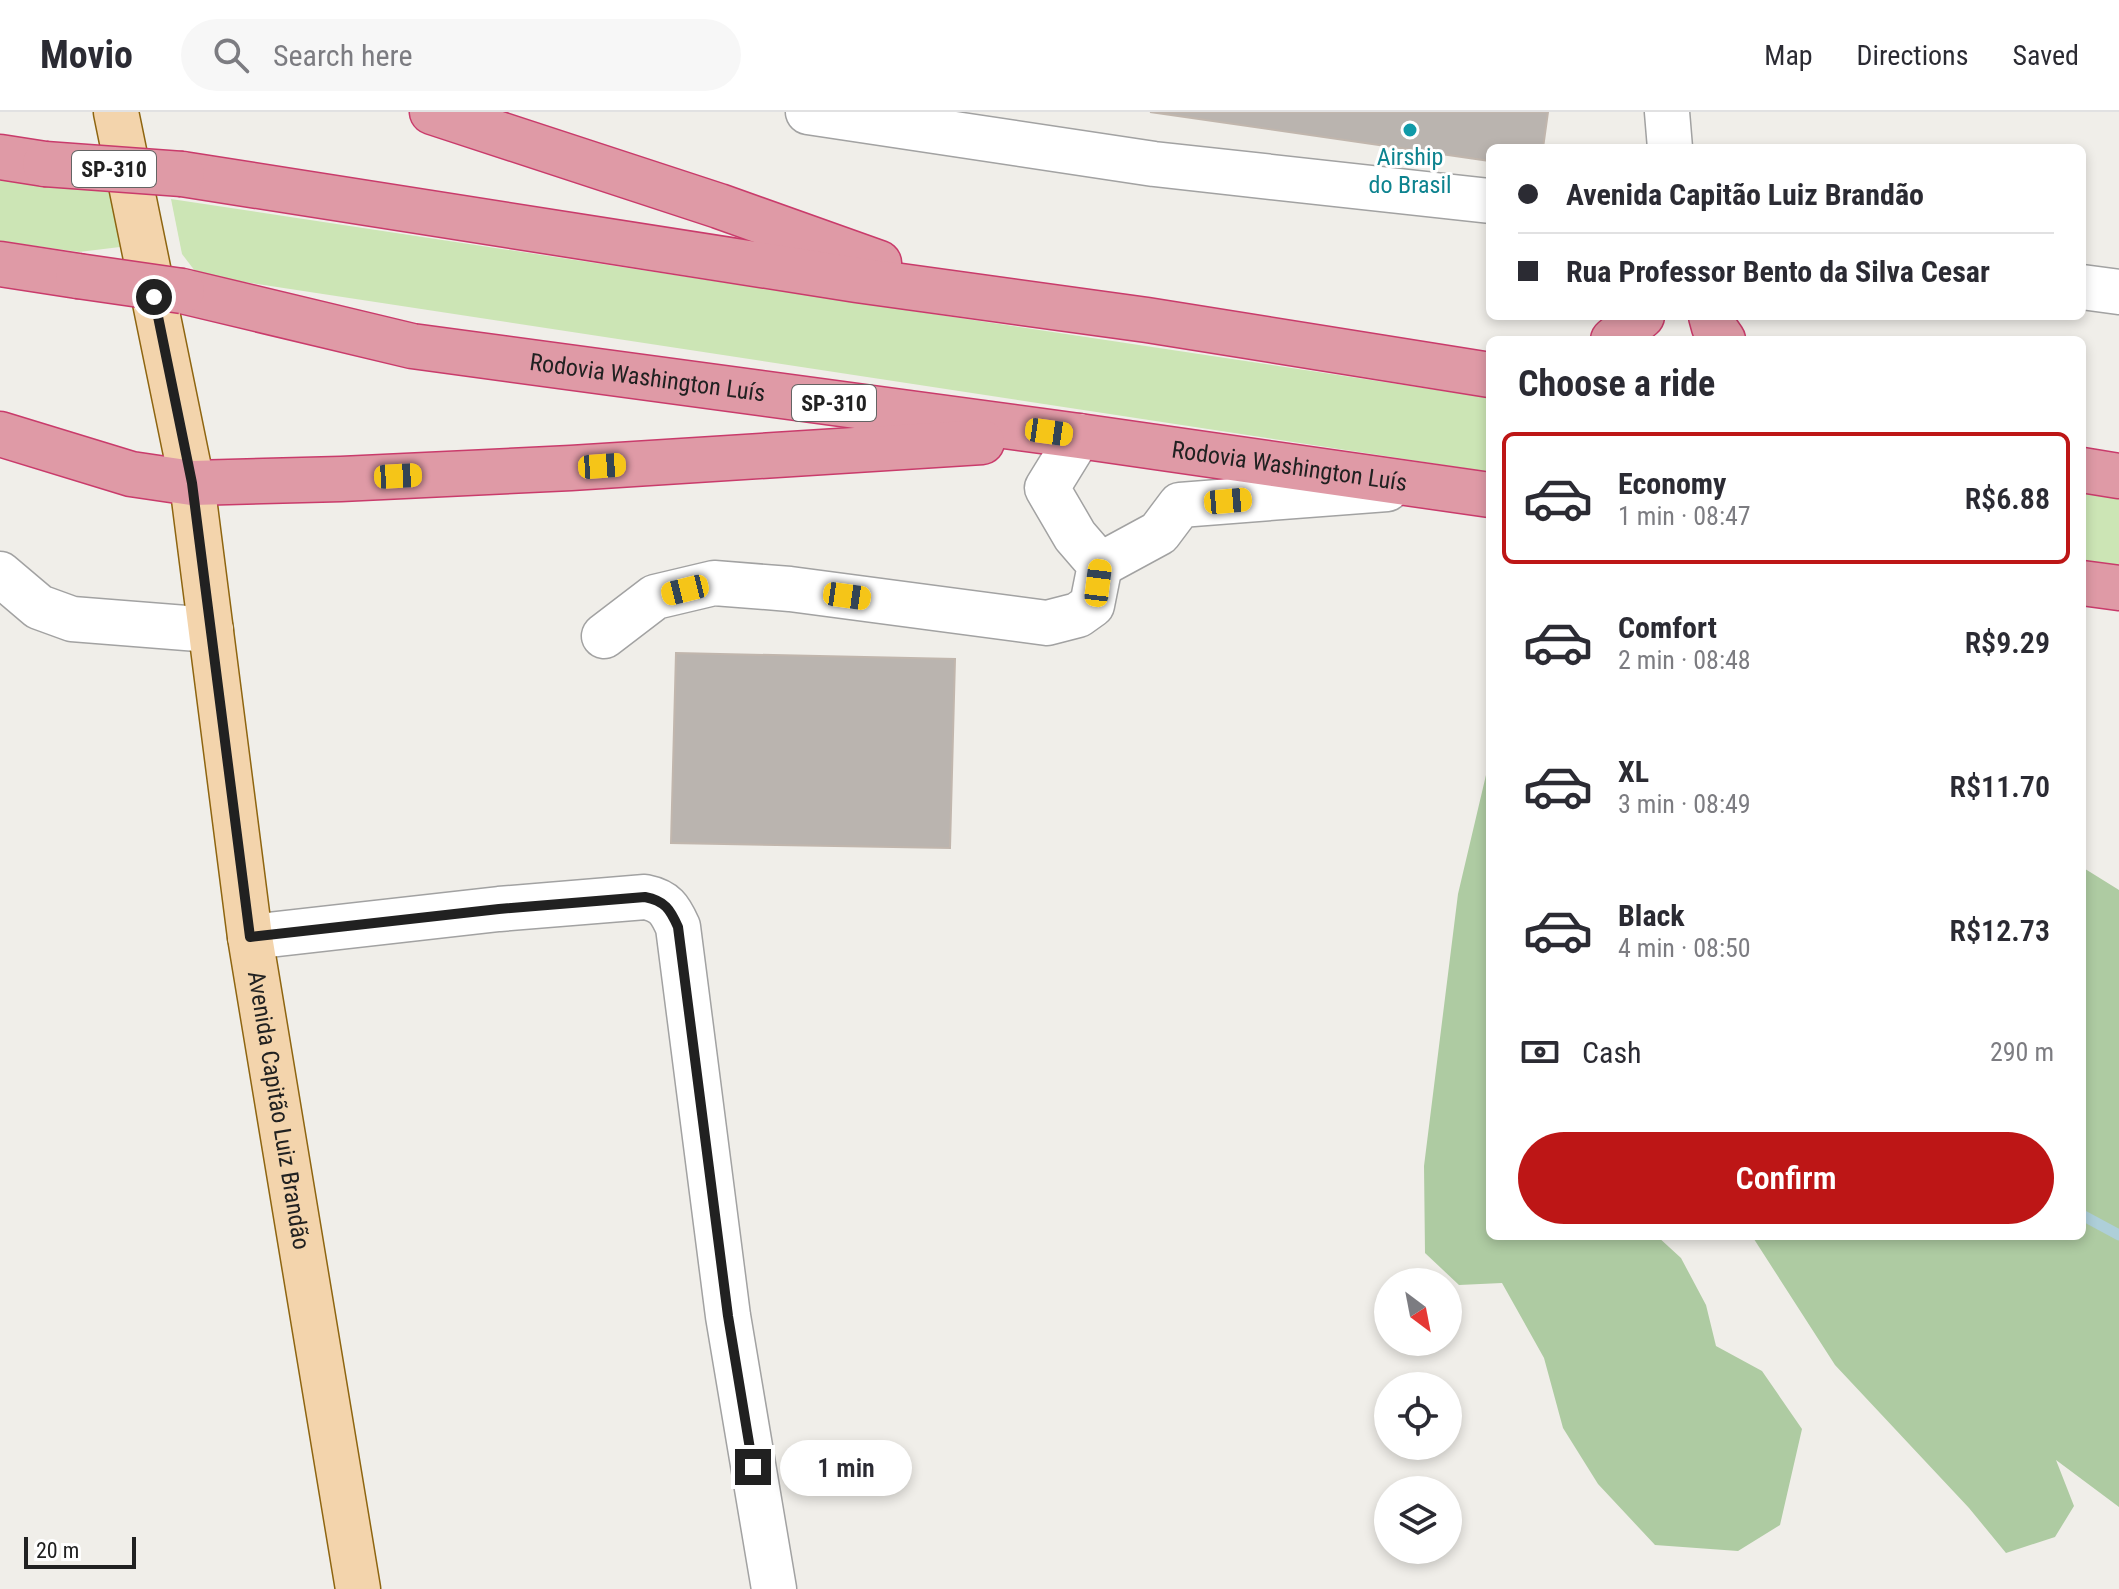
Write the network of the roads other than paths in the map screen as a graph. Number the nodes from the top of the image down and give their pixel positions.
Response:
1 (116, 112) edge
2 (432, 112) edge
3 (808, 112) edge
4 (1667, 112) edge
5 (1670, 144) edge
6 (0, 157) edge
7 (1486, 201) edge
8 (0, 264) edge
9 (2086, 288) edge
10 (2119, 292) edge
11 (1147, 320) junction
12 (1637, 320) edge
13 (1618, 336) edge
14 (1336, 350) junction
15 (1486, 355) edge
16 (1486, 374) edge
17 (0, 434) edge
18 (1079, 436) junction
19 (2086, 471) edge
20 (2119, 476) edge
21 (192, 483) junction
22 (1430, 486) junction
23 (1486, 494) edge
24 (1100, 565) junction
25 (0, 574) edge
26 (2086, 584) edge
27 (2119, 588) edge
28 (211, 630) junction
29 (604, 636) dead end
30 (250, 937) junction
31 (358, 1589) edge
32 (774, 1589) edge

1 - 21 main road, Avenida Capitão Luiz Brandão
2 - 11 highway
3 - 7 street
4 - 5 street
6 - 11 highway, SP-310, bridge
8 - 18 highway, Rodovia Washington Luís / SP-310, bridge
9 - 10 street
11 - 14 highway, SP-310
12 - 13 highway
14 - 15 highway
14 - 16 highway, SP-310
17 - 21 highway
18 - 21 highway
18 - 22 highway, Rodovia Washington Luís / SP-310
18 - 24 street
19 - 20 highway
21 - 28 main road, Avenida Capitão Luiz Brandão
22 - 23 highway, Rodovia Washington Luís / SP-310
22 - 24 street
24 - 29 street
25 - 28 street
26 - 27 highway
28 - 30 main road, Avenida Capitão Luiz Brandão
30 - 31 main road, Avenida Capitão Luiz Brandão
30 - 32 street

